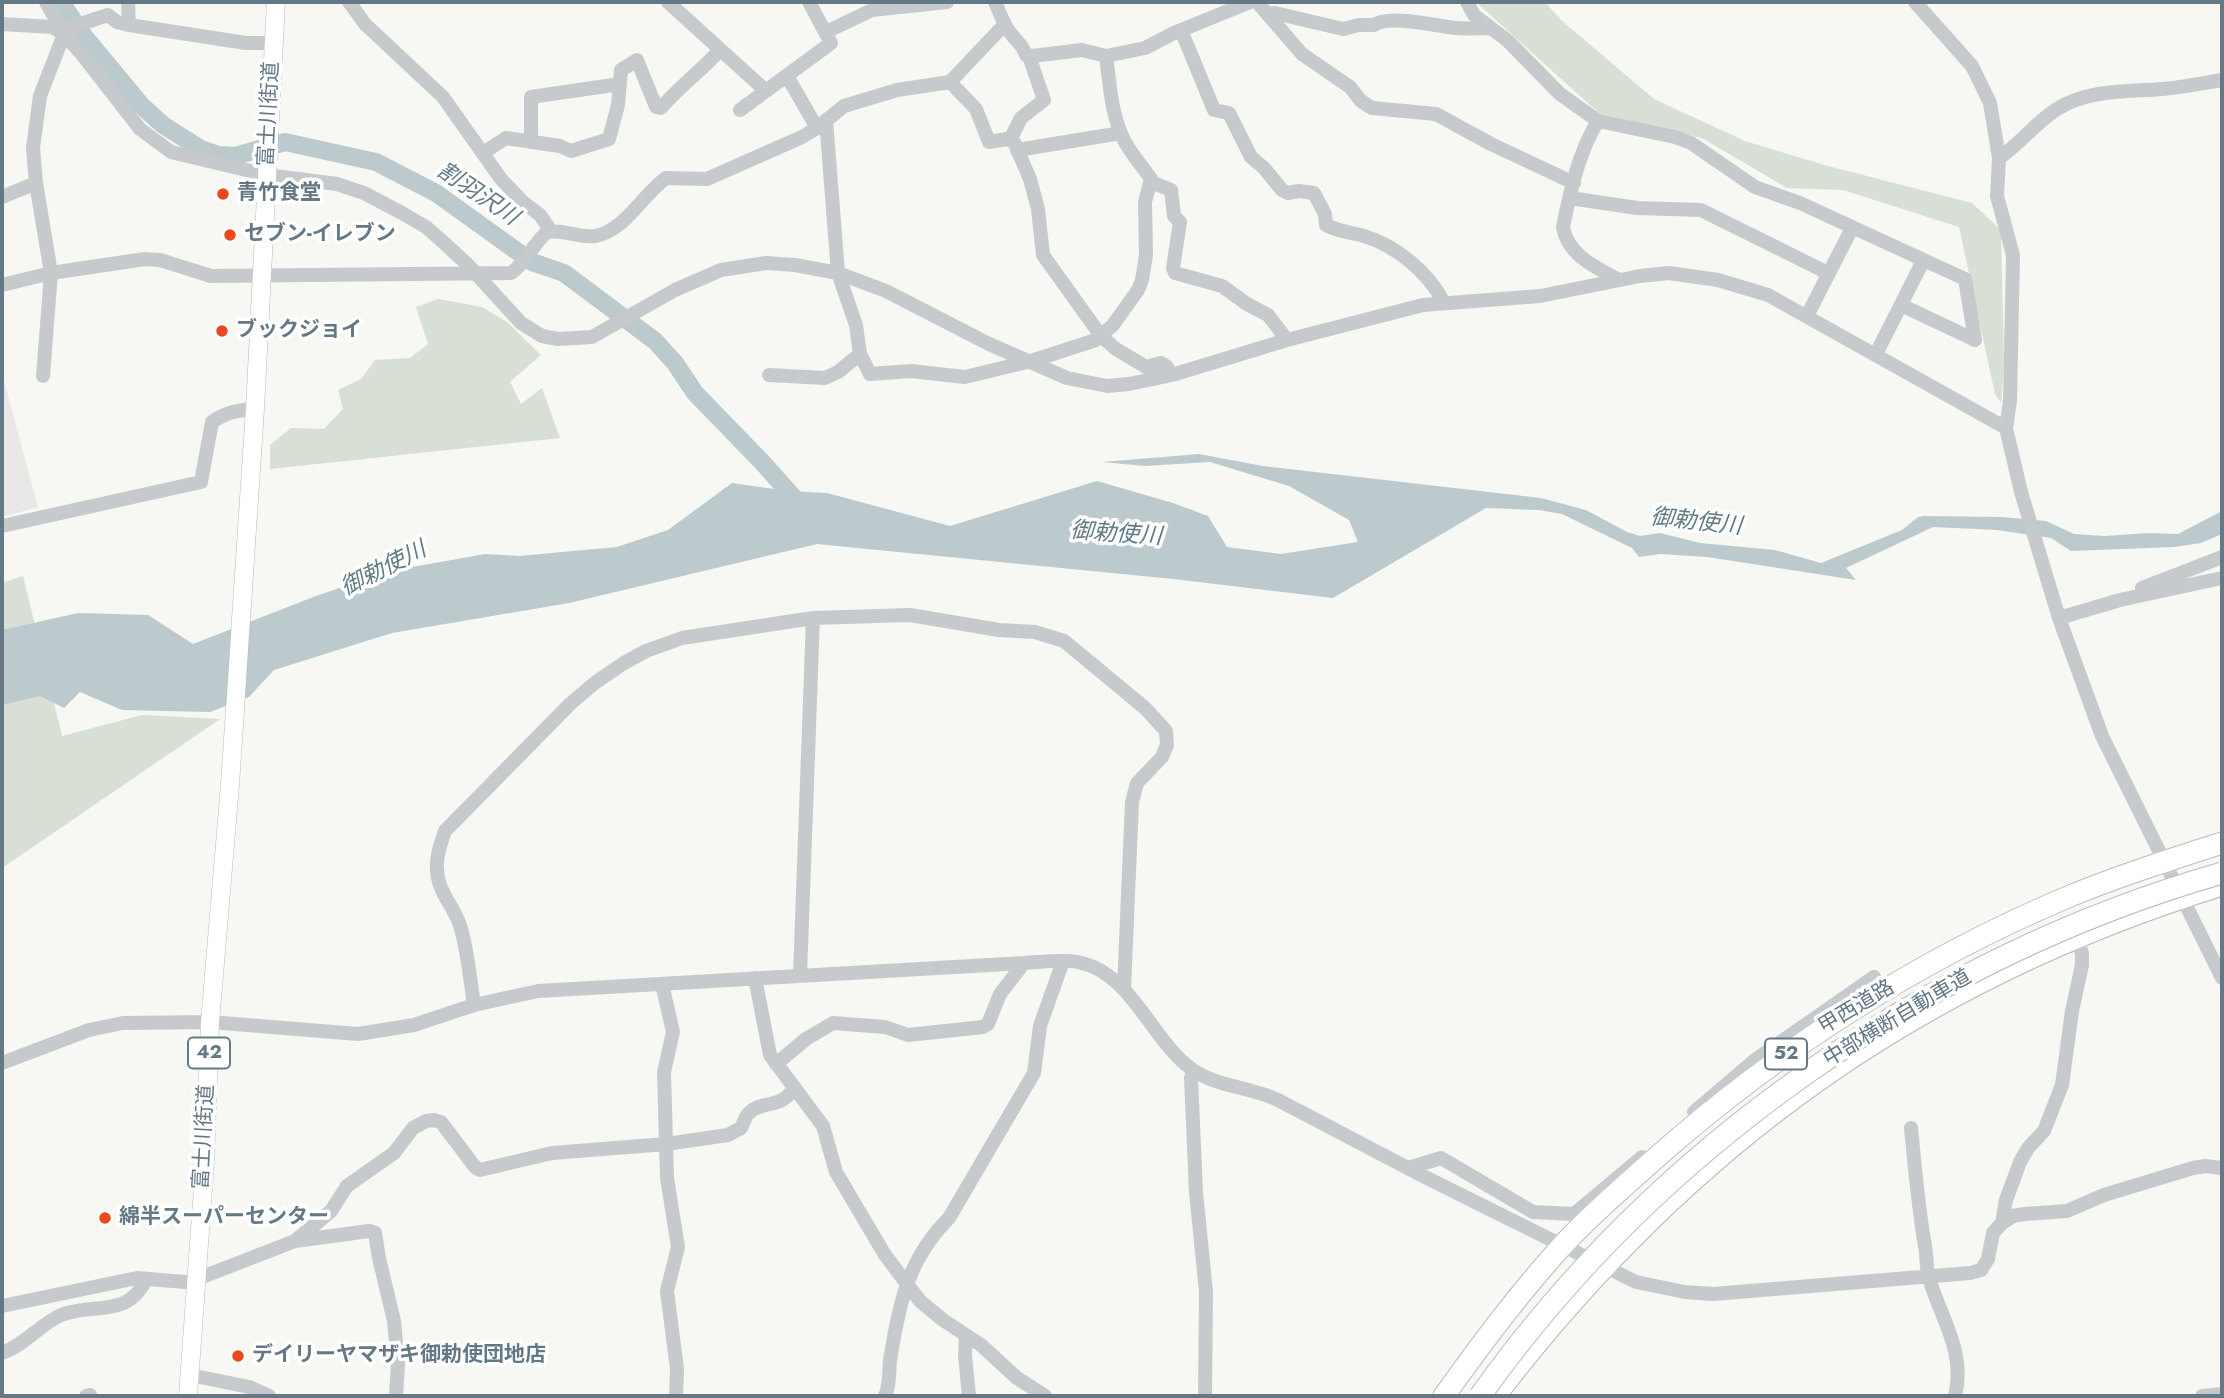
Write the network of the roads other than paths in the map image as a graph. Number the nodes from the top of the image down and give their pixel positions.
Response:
1 (46, 2) edge
2 (128, 2) edge
3 (276, 2) edge
4 (349, 2) edge
5 (668, 2) edge
6 (809, 2) edge
7 (947, 2) edge
8 (995, 2) edge
9 (1250, 2) edge
10 (1467, 2) edge
11 (1914, 2) edge
12 (1262, 8) edge
13 (1005, 23) junction
14 (2, 24) edge
15 (129, 25) junction
16 (1489, 28) junction
17 (1181, 30) junction
18 (67, 31) junction
19 (826, 32) junction
20 (274, 43) junction
21 (719, 51) junction
22 (1029, 55) junction
23 (1106, 56) junction
24 (787, 76) junction
25 (2222, 80) edge
26 (950, 82) junction
27 (620, 84) junction
28 (766, 91) junction
29 (740, 110) dead end
30 (1598, 121) junction
31 (822, 124) junction
32 (1121, 133) junction
33 (531, 142) junction
34 (1014, 145) junction
35 (483, 153) junction
36 (1999, 158) junction
37 (267, 175) junction
38 (1151, 182) junction
39 (36, 183) junction
40 (1574, 183) junction
41 (2, 197) edge
42 (1570, 198) junction
43 (1852, 229) junction
44 (545, 235) junction
45 (1923, 261) junction
46 (51, 273) junction
47 (838, 273) junction
48 (1828, 273) junction
49 (476, 275) junction
50 (262, 276) junction
51 (1619, 280) junction
52 (2, 285) edge
53 (1444, 303) junction
54 (1901, 305) junction
55 (1807, 316) junction
56 (1101, 336) junction
57 (1287, 340) junction
58 (860, 354) junction
59 (1876, 354) junction
60 (1031, 361) junction
61 (1172, 374) junction
62 (769, 375) dead end
63 (43, 376) dead end
64 (255, 409) junction
65 (2006, 428) junction
66 (2, 526) edge
67 (2222, 557) edge
68 (2222, 578) edge
69 (2120, 600) junction
70 (2057, 613) junction
71 (813, 618) junction
72 (2222, 843) edge
73 (2163, 862) junction
74 (2222, 873) edge
75 (2222, 885) edge
76 (2181, 898) junction
77 (2076, 937) junction
78 (1063, 961) junction
79 (1024, 963) junction
80 (800, 975) junction
81 (1874, 977) dead end
82 (755, 978) junction
83 (2222, 978) edge
84 (663, 984) junction
85 (1124, 989) junction
86 (474, 1005) junction
87 (210, 1022) junction
88 (2, 1063) edge
89 (776, 1064) junction
90 (1194, 1071) junction
91 (794, 1089) junction
92 (1911, 1128) dead end
93 (666, 1144) junction
94 (1408, 1168) junction
95 (2222, 1168) edge
96 (2002, 1223) junction
97 (295, 1241) junction
98 (1563, 1244) junction
99 (1604, 1266) junction
100 (1929, 1276) junction
101 (146, 1279) junction
102 (197, 1281) junction
103 (905, 1284) junction
104 (2, 1306) edge
105 (966, 1335) junction
106 (2, 1353) edge
107 (190, 1375) junction
108 (2222, 1394) edge
109 (188, 1396) edge
110 (269, 1396) edge
111 (396, 1396) edge
112 (676, 1396) edge
113 (885, 1396) edge
114 (969, 1396) edge
115 (1045, 1396) edge
116 (1205, 1396) edge
117 (1444, 1396) edge
118 (1480, 1396) edge
119 (1495, 1396) edge
120 (1955, 1396) edge
121 (2202, 1396) edge

1 - 18 street
2 - 15 street
3 - 20 main road, 富士川街道 / 42
4 - 35 street
5 - 21 street
6 - 19 street
7 - 19 street
8 - 13 street
9 - 17 street
10 - 16 street
11 - 36 street
12 - 16 street
12 - 40 street
13 - 22 street
13 - 26 street
14 - 18 street
15 - 18 street
15 - 20 street
16 - 30 street
17 - 23 street
17 - 53 street
18 - 37 street
18 - 39 street
19 - 24 street
20 - 37 main road, 富士川街道 / 42
21 - 27 street
21 - 28 street
22 - 23 street
22 - 34 street
23 - 32 street
24 - 28 street
24 - 31 street
25 - 36 street
26 - 31 street
26 - 34 street
27 - 33 street
27 - 33 street
28 - 29 street
30 - 40 street
30 - 43 street
31 - 44 street
31 - 47 street
32 - 34 street
32 - 38 street
33 - 35 street
34 - 56 street
35 - 44 street
36 - 65 street
37 - 49 street
37 - 50 main road, 富士川街道 / 42
38 - 56 street
38 - 57 street
39 - 41 street
39 - 46 street
40 - 42 street
42 - 48 street
42 - 51 street
43 - 45 street
43 - 48 street
44 - 49 street
45 - 54 street
45 - 54 street
46 - 50 street
46 - 52 street
46 - 63 street
47 - 49 street
47 - 58 street
47 - 60 street
48 - 55 street
49 - 50 street
50 - 64 main road, 富士川街道 / 42
51 - 53 street
51 - 55 street
53 - 57 street
54 - 59 street
55 - 59 street
56 - 60 street
56 - 61 street
57 - 61 street
58 - 60 street
58 - 62 street
59 - 65 street
60 - 61 street
64 - 66 street
64 - 87 main road, 富士川街道 / 42
65 - 70 street
67 - 69 street
68 - 69 street
69 - 70 street
70 - 73 street
71 - 80 street
71 - 85 street
71 - 86 street
72 - 73 highway, 甲西道路 / 52
73 - 76 street
73 - 98 highway, 甲西道路 / 52
74 - 118 highway, 中部横断自動車道, bridge
75 - 76 highway, 甲西道路 / 52
76 - 77 highway, 甲西道路 / 52
76 - 83 street
77 - 96 street
77 - 99 highway, 甲西道路 / 52
78 - 79 street
78 - 85 street
78 - 103 street
79 - 80 street
79 - 89 street
80 - 82 street
81 - 94 street
82 - 84 street
82 - 89 street
84 - 86 street
84 - 93 street
85 - 90 street
86 - 87 street
87 - 88 street
87 - 102 main road, 富士川街道 / 42
89 - 91 street
90 - 94 street
90 - 116 street
91 - 93 street
91 - 103 street
92 - 100 street
93 - 97 street
93 - 112 street
94 - 98 street
95 - 96 street
96 - 100 street
97 - 102 street
97 - 111 street
98 - 99 street
98 - 117 highway, 甲西道路 / 52
99 - 100 street
99 - 119 highway, 甲西道路 / 52
100 - 120 street
101 - 102 street
101 - 104 street
101 - 106 street
102 - 107 main road, 富士川街道 / 42
103 - 105 street
103 - 113 street
105 - 114 street
105 - 115 street
107 - 109 main road, 富士川街道 / 42
107 - 110 street
108 - 121 street

